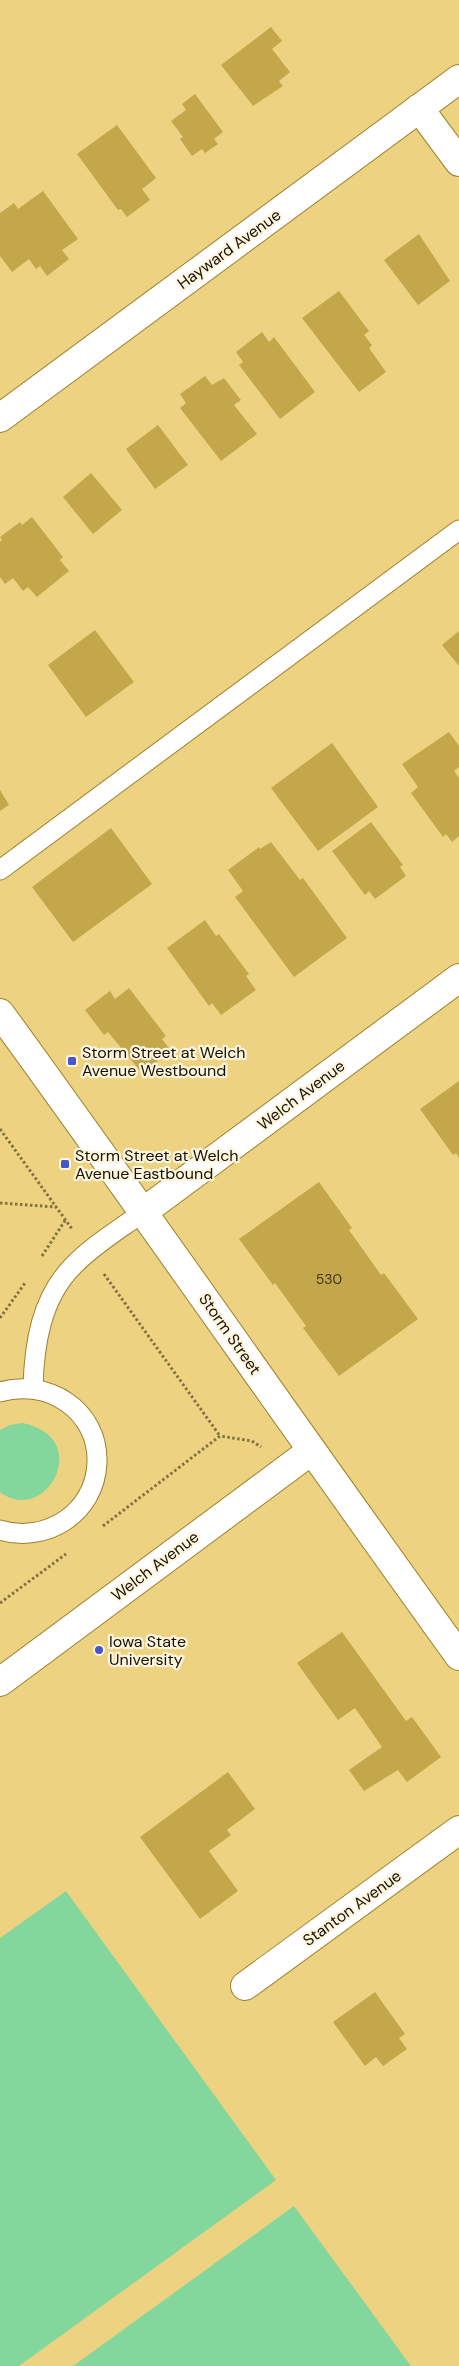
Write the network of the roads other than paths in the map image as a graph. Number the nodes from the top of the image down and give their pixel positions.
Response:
1 (459, 79) edge
2 (419, 108) junction
3 (459, 162) edge
4 (0, 418) edge
5 (459, 530) edge
6 (0, 870) edge
7 (459, 978) edge
8 (0, 1014) edge
9 (143, 1212) junction
10 (33, 1388) junction
11 (0, 1392) edge
12 (310, 1451) junction
13 (0, 1530) edge
14 (459, 1656) edge
15 (0, 1682) edge
16 (459, 1830) edge
17 (245, 1986) dead end

1 - 2 street, Hayward Avenue
2 - 3 street
2 - 4 street, Hayward Avenue
5 - 6 lane
7 - 9 street, Welch Avenue
8 - 9 street, Storm Street
9 - 10 lane
9 - 12 street, Storm Street
10 - 11 lane
10 - 13 lane
12 - 14 street, Storm Street
12 - 15 street, Welch Avenue
16 - 17 street, Stanton Avenue

